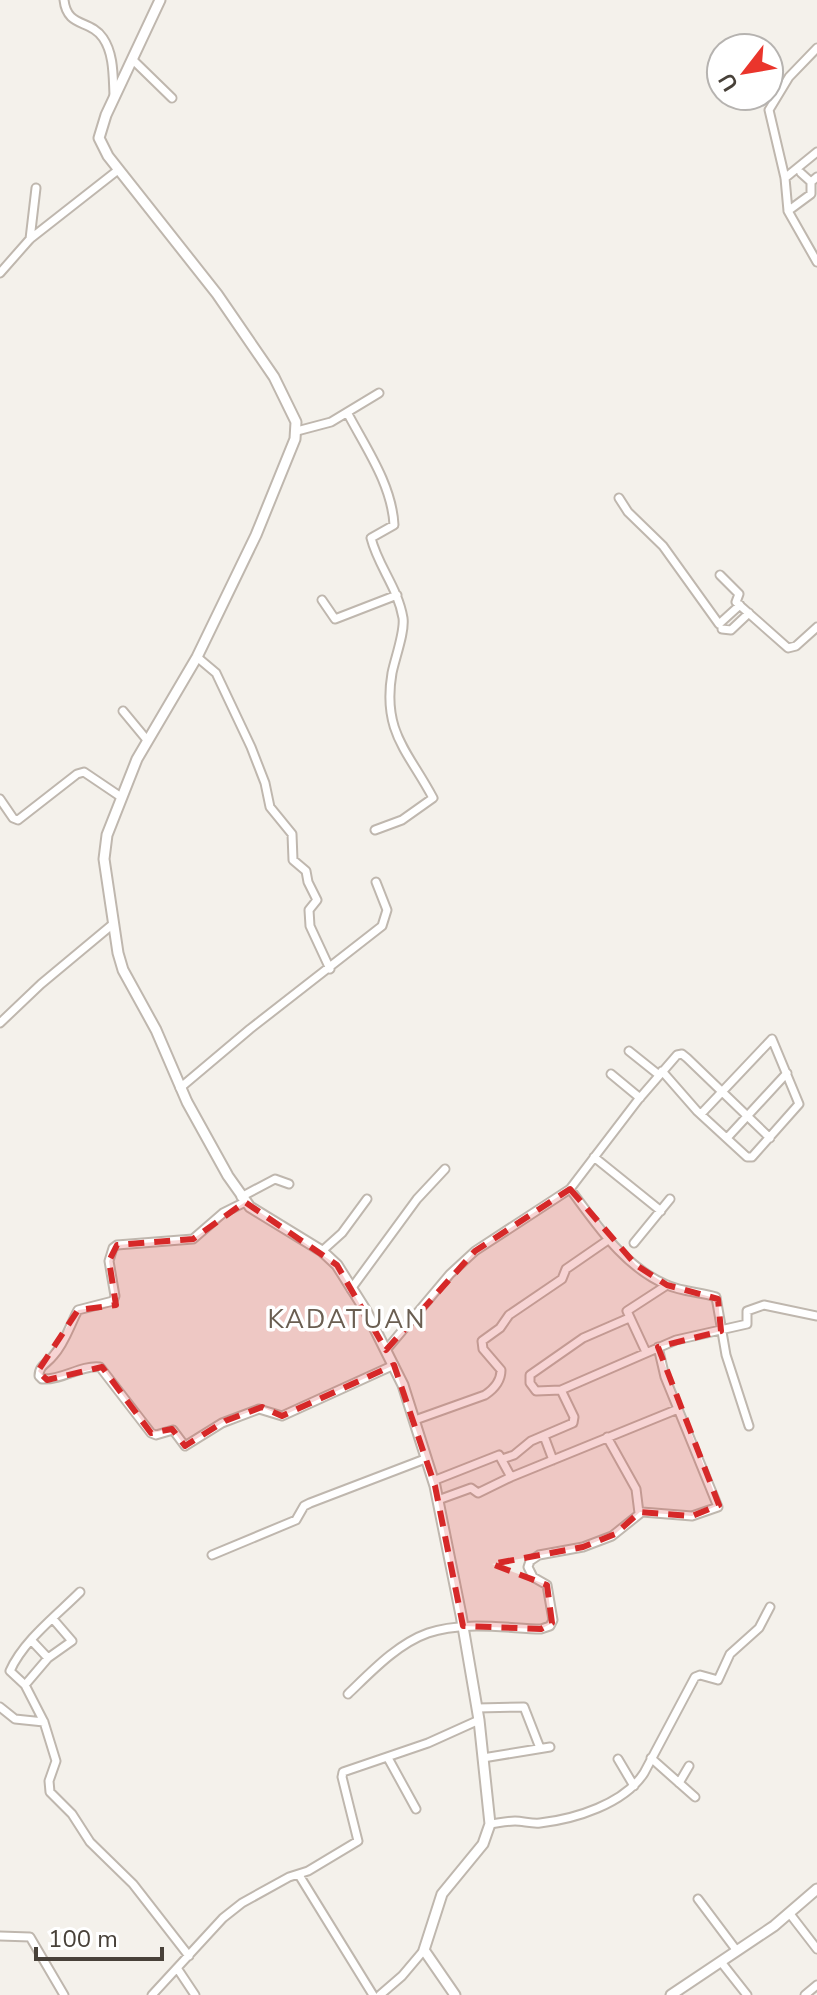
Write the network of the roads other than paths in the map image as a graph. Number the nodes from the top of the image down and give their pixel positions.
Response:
1 (64, 0) edge
2 (160, 0) edge
3 (817, 48) edge
4 (132, 59) junction
5 (114, 97) junction
6 (172, 98) dead end
7 (817, 152) edge
8 (118, 170) junction
9 (801, 173) dead end
10 (785, 178) junction
11 (814, 180) edge
12 (36, 188) dead end
13 (814, 198) edge
14 (788, 211) junction
15 (30, 239) junction
16 (817, 262) edge
17 (0, 273) edge
18 (379, 393) dead end
19 (348, 414) junction
20 (297, 431) junction
21 (619, 498) dead end
22 (720, 575) dead end
23 (397, 595) junction
24 (322, 600) dead end
25 (740, 605) junction
26 (749, 613) junction
27 (817, 627) edge
28 (722, 629) dead end
29 (197, 657) junction
30 (123, 711) dead end
31 (147, 740) junction
32 (121, 797) junction
33 (0, 799) edge
34 (375, 830) dead end
35 (376, 882) dead end
36 (113, 924) junction
37 (330, 969) junction
38 (0, 1023) edge
39 (629, 1051) dead end
40 (660, 1073) junction
41 (787, 1073) junction
42 (611, 1074) dead end
43 (180, 1088) junction
44 (722, 1091) junction
45 (640, 1098) junction
46 (701, 1114) junction
47 (746, 1117) junction
48 (727, 1138) junction
49 (770, 1138) junction
50 (594, 1157) junction
51 (445, 1169) dead end
52 (289, 1184) dead end
53 (570, 1189) junction
54 (243, 1199) junction
55 (367, 1199) dead end
56 (670, 1199) dead end
57 (661, 1211) junction
58 (608, 1240) junction
59 (634, 1243) dead end
60 (322, 1251) junction
61 (667, 1285) junction
62 (351, 1289) junction
63 (817, 1316) edge
64 (629, 1318) junction
65 (721, 1331) junction
66 (658, 1347) junction
67 (386, 1350) junction
68 (646, 1352) junction
69 (394, 1365) junction
70 (561, 1390) junction
71 (678, 1409) junction
72 (415, 1420) junction
73 (749, 1426) dead end
74 (544, 1436) junction
75 (607, 1437) junction
76 (425, 1459) junction
77 (502, 1459) junction
78 (553, 1460) junction
79 (511, 1477) junction
80 (433, 1481) junction
81 (438, 1500) junction
82 (639, 1513) junction
83 (212, 1555) dead end
84 (80, 1592) dead end
85 (770, 1607) dead end
86 (53, 1619) junction
87 (463, 1626) junction
88 (32, 1641) junction
89 (48, 1658) junction
90 (25, 1685) junction
91 (348, 1694) dead end
92 (0, 1707) edge
93 (477, 1708) junction
94 (479, 1720) junction
95 (44, 1722) junction
96 (550, 1747) dead end
97 (540, 1748) junction
98 (388, 1758) junction
99 (483, 1758) junction
100 (651, 1758) junction
101 (618, 1759) dead end
102 (689, 1766) dead end
103 (679, 1783) junction
104 (634, 1786) junction
105 (695, 1797) dead end
106 (416, 1809) dead end
107 (490, 1824) junction
108 (299, 1875) junction
109 (816, 1891) edge
110 (698, 1899) dead end
111 (790, 1914) junction
112 (0, 1936) edge
113 (817, 1949) edge
114 (424, 1950) junction
115 (737, 1951) junction
116 (189, 1956) junction
117 (721, 1962) junction
118 (177, 1968) junction
119 (817, 1985) edge
120 (64, 1995) edge
121 (152, 1995) edge
122 (195, 1995) edge
123 (373, 1995) edge
124 (380, 1995) edge
125 (455, 1995) edge
126 (671, 1995) edge
127 (747, 1995) edge
128 (805, 1995) edge

1 - 5 street
2 - 4 street
3 - 10 street
4 - 5 street
4 - 6 street
5 - 8 street
7 - 10 street
8 - 15 street
8 - 20 street
9 - 11 street
10 - 14 street
11 - 13 street
12 - 15 street
13 - 14 street
14 - 16 street
15 - 17 street
18 - 19 street
19 - 20 street
19 - 23 street
20 - 29 street
21 - 25 street
22 - 25 street
23 - 24 street
23 - 34 street
25 - 26 street
26 - 27 street
26 - 28 street
29 - 31 street
29 - 37 street
30 - 31 street
31 - 32 street
32 - 33 street
32 - 36 street
35 - 37 street
36 - 38 street
36 - 43 street
37 - 43 street
39 - 40 street
40 - 44 street
40 - 45 street
40 - 46 street
41 - 44 street
41 - 47 street
41 - 49 street
42 - 45 street
43 - 54 street
44 - 46 street
44 - 47 street
45 - 50 street
46 - 48 street
47 - 48 street
47 - 49 street
48 - 49 street
50 - 53 street
50 - 57 street
51 - 62 street
52 - 54 street
53 - 58 street
53 - 67 street
54 - 60 street
54 - 69 street
55 - 60 street
56 - 57 street
57 - 59 street
58 - 61 street
58 - 72 street
60 - 62 street
61 - 64 street
61 - 65 street
62 - 67 street
63 - 65 street
64 - 68 street
64 - 70 street
65 - 66 street
65 - 73 street
66 - 68 street
66 - 71 street
67 - 69 street
68 - 70 street
69 - 72 street
70 - 74 street
71 - 75 street
71 - 82 street
72 - 76 street
74 - 77 street
74 - 78 street
75 - 78 street
75 - 82 street
76 - 80 street
76 - 83 street
77 - 79 street
77 - 80 street
78 - 79 street
79 - 81 street
80 - 81 street
81 - 87 street
82 - 87 street
84 - 86 street
85 - 100 street
86 - 88 street
86 - 89 street
87 - 91 street
87 - 93 street
88 - 89 street
88 - 90 street
89 - 90 street
90 - 95 street
92 - 95 street
93 - 94 street
93 - 97 street
94 - 98 street
94 - 99 street
95 - 116 street
96 - 97 street
97 - 99 street
98 - 106 street
98 - 108 street
99 - 107 street
100 - 103 street
100 - 104 street
101 - 104 street
102 - 103 street
103 - 105 street
104 - 107 street
107 - 114 street
108 - 116 street
108 - 123 street
109 - 111 street
110 - 115 street
111 - 113 street
111 - 115 street
112 - 120 street
114 - 124 street
114 - 125 street
115 - 117 street
116 - 118 street
117 - 126 street
117 - 127 street
118 - 121 street
118 - 122 street
119 - 128 street

